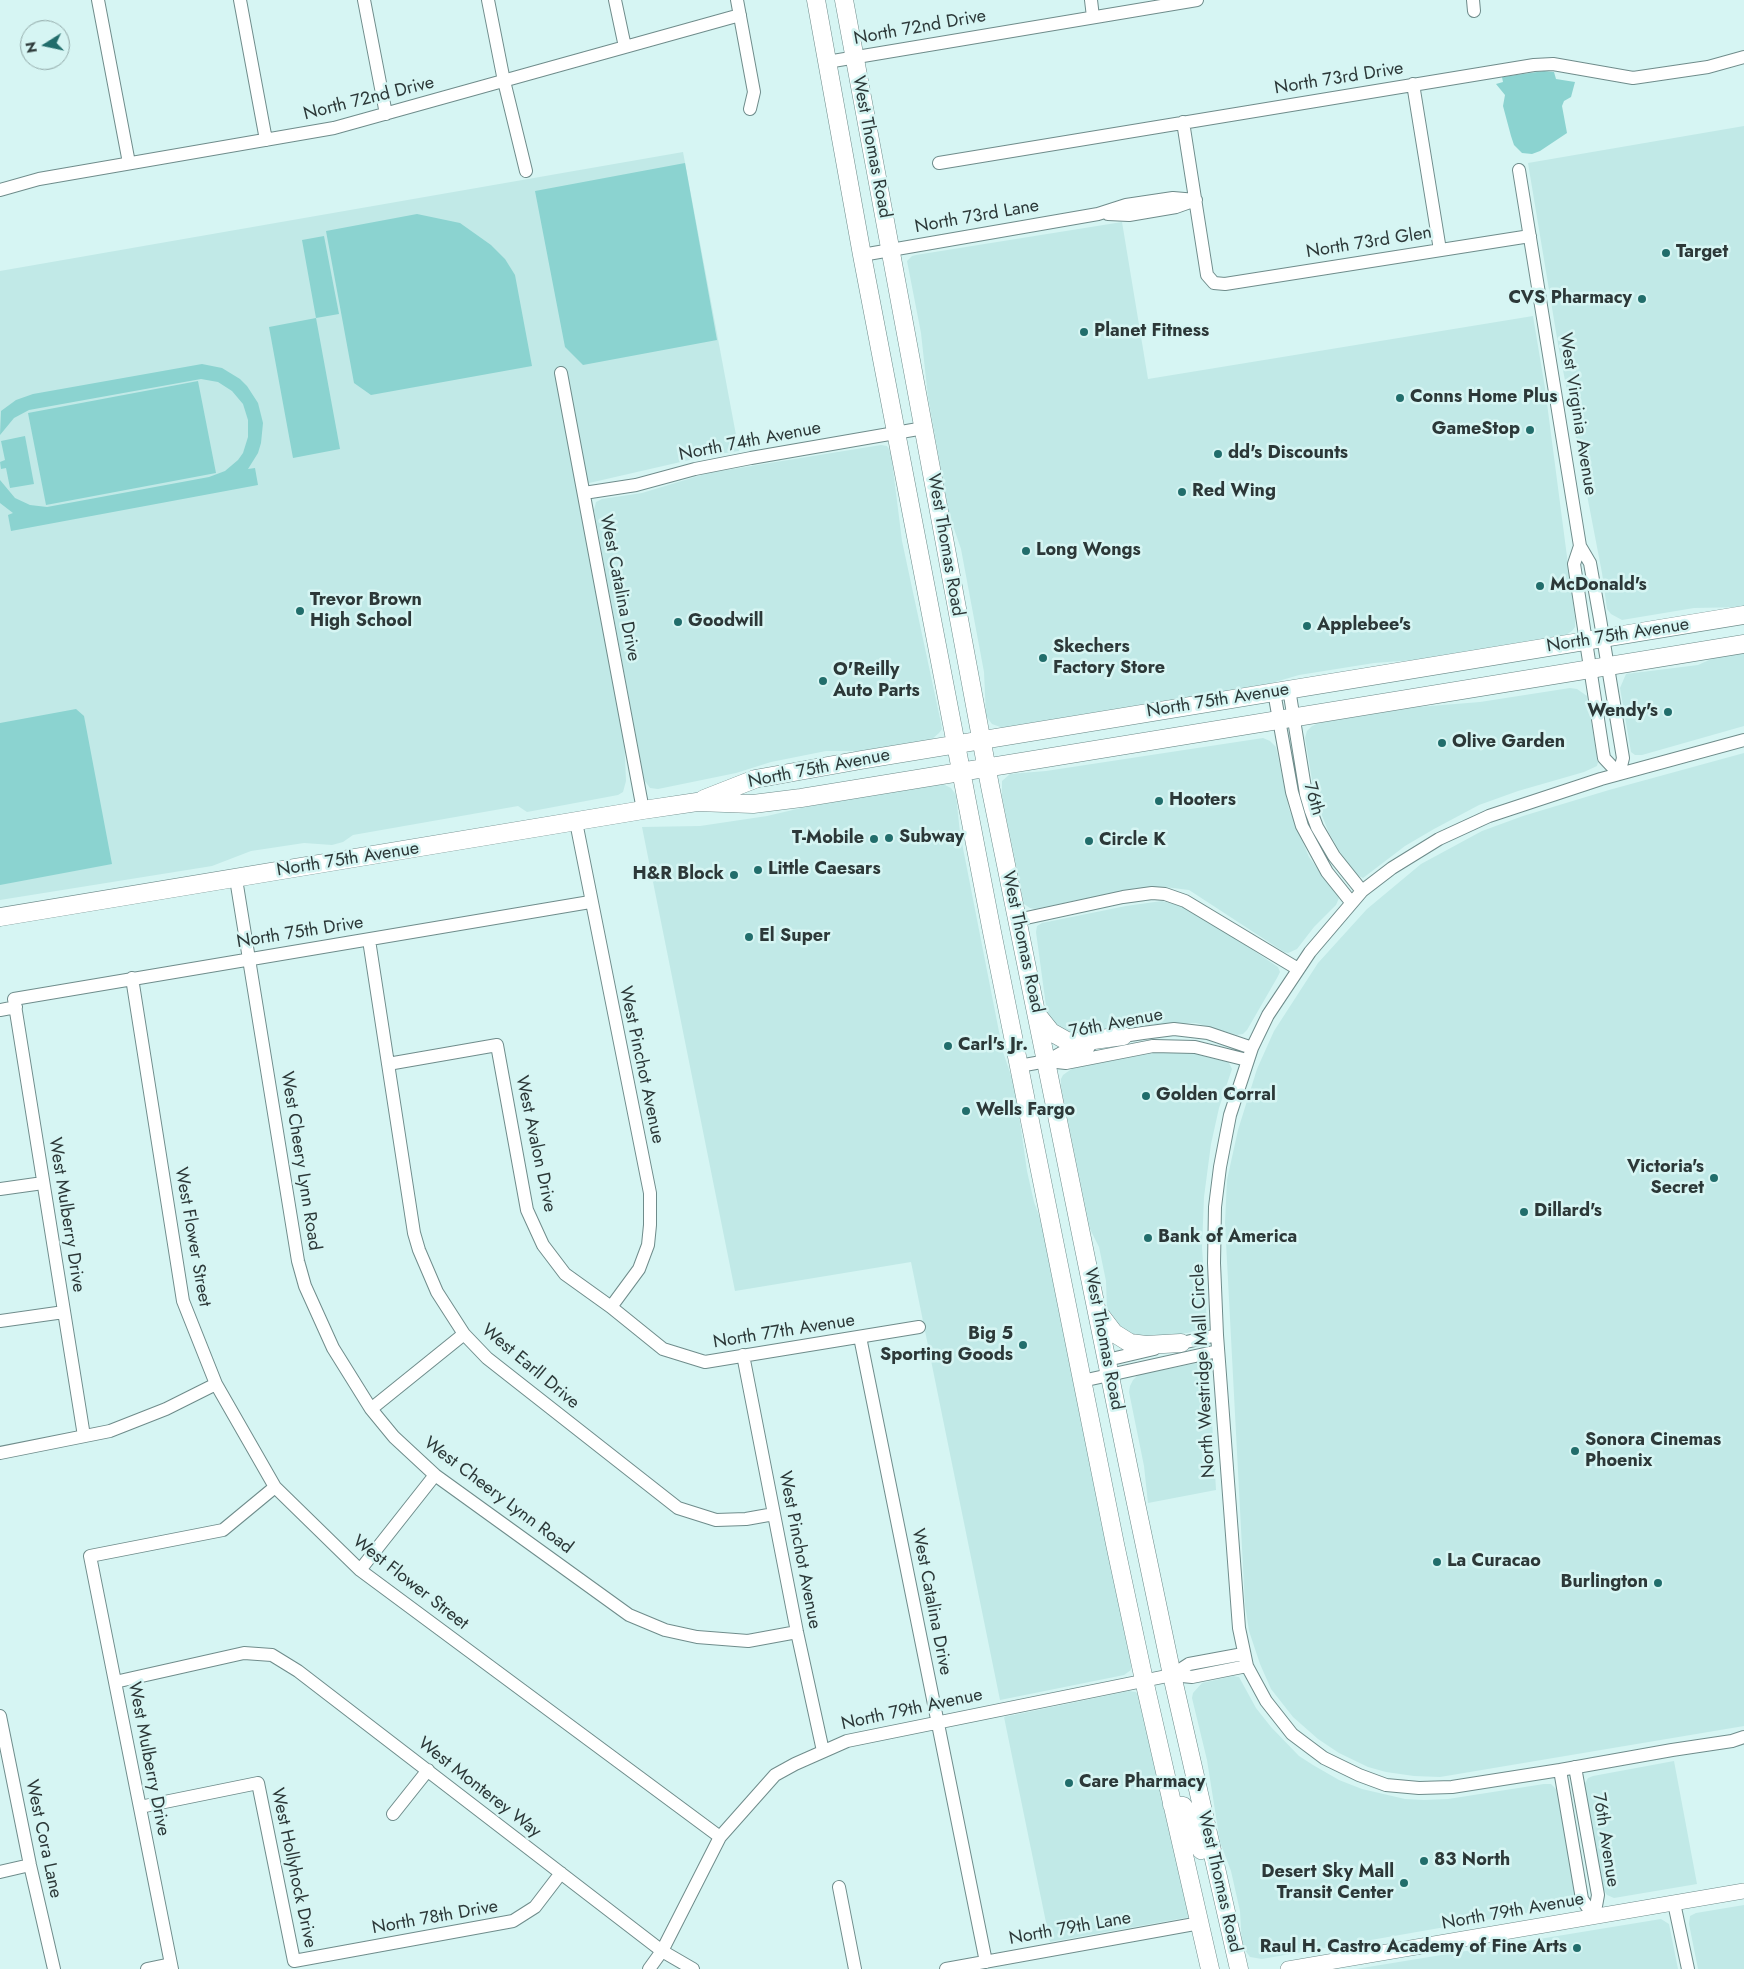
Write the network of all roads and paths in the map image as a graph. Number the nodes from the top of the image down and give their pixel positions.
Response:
1 (98, 0) edge
2 (240, 0) edge
3 (364, 0) edge
4 (488, 0) edge
5 (615, 0) edge
6 (737, 0) edge
7 (816, 0) edge
8 (844, 0) edge
9 (1091, 0) edge
10 (1197, 0) edge
11 (740, 15) junction
12 (1093, 17) junction
13 (625, 47) junction
14 (854, 56) junction
15 (1744, 57) edge
16 (827, 62) junction
17 (504, 81) junction
18 (1413, 84) junction
19 (750, 109) dead end
20 (386, 114) junction
21 (1183, 122) junction
22 (266, 140) junction
23 (939, 162) dead end
24 (128, 163) junction
25 (1519, 170) dead end
26 (526, 171) dead end
27 (0, 190) edge
28 (1196, 200) junction
29 (1530, 236) junction
30 (890, 250) junction
31 (1440, 250) junction
32 (862, 255) junction
33 (561, 373) dead end
34 (924, 428) junction
35 (896, 433) junction
36 (584, 493) junction
37 (1744, 615) edge
38 (1595, 640) junction
39 (1744, 644) edge
40 (1608, 666) junction
41 (1590, 669) junction
42 (1281, 690) junction
43 (1286, 719) junction
44 (982, 740) junction
45 (1744, 740) edge
46 (956, 744) junction
47 (986, 767) junction
48 (961, 772) junction
49 (1613, 775) junction
50 (696, 802) junction
51 (643, 810) junction
52 (576, 822) junction
53 (236, 879) junction
54 (1362, 891) junction
55 (590, 902) junction
56 (1352, 902) junction
57 (0, 917) edge
58 (1017, 920) junction
59 (370, 940) junction
60 (249, 960) junction
61 (1298, 969) junction
62 (132, 978) junction
63 (15, 1003) junction
64 (0, 1010) edge
65 (1037, 1015) junction
66 (1123, 1036) junction
67 (1250, 1054) junction
68 (1047, 1061) junction
69 (388, 1064) junction
70 (1019, 1066) junction
71 (44, 1183) junction
72 (0, 1189) edge
73 (611, 1307) junction
74 (1097, 1308) junction
75 (64, 1312) junction
76 (0, 1321) edge
77 (919, 1327) dead end
78 (464, 1334) junction
79 (1217, 1335) junction
80 (860, 1338) junction
81 (1181, 1343) junction
82 (1218, 1352) junction
83 (742, 1355) junction
84 (1109, 1367) junction
85 (1081, 1374) junction
86 (216, 1384) junction
87 (371, 1409) junction
88 (84, 1436) junction
89 (0, 1453) edge
90 (435, 1475) junction
91 (275, 1487) junction
92 (774, 1514) junction
93 (360, 1570) junction
94 (797, 1632) junction
95 (1243, 1654) junction
96 (1247, 1666) junction
97 (1172, 1675) junction
98 (1144, 1680) junction
99 (115, 1682) junction
100 (0, 1716) edge
101 (937, 1722) junction
102 (1744, 1737) edge
103 (823, 1751) junction
104 (1568, 1769) junction
105 (428, 1770) junction
106 (1172, 1805) junction
107 (140, 1807) junction
108 (393, 1814) dead end
109 (720, 1837) junction
110 (30, 1865) junction
111 (0, 1872) edge
112 (561, 1873) junction
113 (839, 1887) dead end
114 (1744, 1891) edge
115 (1222, 1899) junction
116 (1674, 1903) junction
117 (1594, 1917) junction
118 (1200, 1923) junction
119 (662, 1951) junction
120 (294, 1960) joint
121 (986, 1962) junction
122 (171, 1966) edge
123 (54, 1969) edge
124 (147, 1969) edge
125 (650, 1969) edge
126 (693, 1969) edge
127 (855, 1969) edge
128 (946, 1969) edge
129 (1210, 1969) edge
130 (1239, 1969) edge
131 (1288, 1969) edge
132 (1688, 1969) edge

1 - 24 street
2 - 22 street
3 - 20 street
4 - 17 street
5 - 13 street
6 - 11 street
7 - 16 main road, West Thomas Road
8 - 14 main road, West Thomas Road
9 - 12 street
10 - 12 street, North 72nd Drive
11 - 13 street, North 72nd Drive
11 - 19 street
12 - 14 street, North 72nd Drive
13 - 17 street, North 72nd Drive
14 - 16 street, North 72nd Drive
14 - 30 main road, West Thomas Road
15 - 18 street, North 73rd Drive
16 - 32 main road, West Thomas Road
17 - 20 street, North 72nd Drive
17 - 26 street
18 - 21 street, North 73rd Drive
18 - 31 street
20 - 22 street, North 72nd Drive
21 - 23 street, North 73rd Drive
21 - 28 street
22 - 24 street, North 72nd Drive
24 - 27 street, North 72nd Drive
25 - 29 street, West Virginia Avenue
28 - 30 street, North 73rd Lane
28 - 31 street, North 73rd Glen
29 - 31 street, North 73rd Glen
29 - 38 street, West Virginia Avenue
30 - 32 street, North 73rd Lane
30 - 34 main road, West Thomas Road
32 - 35 main road, West Thomas Road
33 - 36 street, West Catalina Drive
34 - 35 street, North 74th Avenue
34 - 44 main road, West Thomas Road
35 - 36 street, North 74th Avenue
35 - 46 main road, West Thomas Road
36 - 51 street, West Catalina Drive
37 - 38 main road, North 75th Avenue
38 - 40 street, West Virginia Avenue
38 - 41 street, West Virginia Avenue
38 - 42 main road, North 75th Avenue
39 - 40 main road, North 75th Avenue
40 - 41 main road, North 75th Avenue
40 - 49 street, West Virginia Avenue
41 - 43 main road, North 75th Avenue
41 - 49 street, West Virginia Avenue
42 - 43 street, 76th
42 - 44 main road, North 75th Avenue
43 - 47 main road, North 75th Avenue
43 - 54 street, 76th
43 - 56 street, 76th
44 - 46 main road, North 75th Avenue
44 - 47 main road, West Thomas Road
45 - 49 street, North Westridge Mall Circle
46 - 48 main road, West Thomas Road
46 - 50 main road, North 75th Avenue
47 - 48 main road, North 75th Avenue
47 - 58 main road, West Thomas Road
48 - 50 main road, North 75th Avenue
48 - 70 main road, West Thomas Road
49 - 54 street, North Westridge Mall Circle
50 - 51 main road, North 75th Avenue
51 - 52 main road, North 75th Avenue
52 - 53 main road, North 75th Avenue
52 - 55 street, West Pinchot Avenue
53 - 57 main road, North 75th Avenue
53 - 60 street, West Cheery Lynn Road
54 - 56 street, North Westridge Mall Circle
55 - 59 street, North 75th Drive
55 - 73 street, West Pinchot Avenue
56 - 61 street, North Westridge Mall Circle
58 - 61 street
58 - 65 main road, West Thomas Road
59 - 60 street, North 75th Drive
59 - 69 street, West Earll Drive
60 - 62 street, North 75th Drive
60 - 87 street, West Cheery Lynn Road
61 - 67 street, North Westridge Mall Circle
62 - 63 street, North 75th Drive
62 - 86 street, West Flower Street
63 - 64 street, North 75th Drive
63 - 71 street, West Mulberry Drive
65 - 66 main road
65 - 68 main road, West Thomas Road
66 - 67 street, 76th Avenue
66 - 68 street, 76th Avenue
67 - 68 street, 76th Avenue
67 - 79 street, North Westridge Mall Circle
68 - 70 street, 76th Avenue
68 - 74 main road, West Thomas Road
69 - 73 street, West Avalon Drive
69 - 78 street, West Earll Drive
70 - 85 main road, West Thomas Road
71 - 72 street
71 - 75 street, West Mulberry Drive
73 - 83 street, North 77th Avenue
74 - 81 main road
74 - 84 main road, West Thomas Road
75 - 76 street
75 - 88 street, West Mulberry Drive
77 - 80 street, North 77th Avenue
78 - 87 street
78 - 92 street, West Earll Drive
79 - 81 street
79 - 82 street, North Westridge Mall Circle
80 - 83 street, North 77th Avenue
80 - 101 street, West Catalina Drive
81 - 84 street
82 - 84 street
82 - 95 street, North Westridge Mall Circle
83 - 92 street, West Pinchot Avenue
84 - 85 main road
84 - 97 main road, West Thomas Road
85 - 98 main road, West Thomas Road
86 - 88 street
86 - 91 street, West Flower Street
87 - 90 street, West Cheery Lynn Road
88 - 89 street
90 - 93 street
90 - 94 street, West Cheery Lynn Road
91 - 93 street, West Flower Street
91 - 99 street, West Mulberry Drive
92 - 94 street, West Pinchot Avenue
93 - 109 street, West Flower Street
94 - 103 street, West Pinchot Avenue
95 - 96 street, North Westridge Mall Circle
95 - 97 street
96 - 97 street
96 - 104 street, North Westridge Mall Circle
97 - 98 street, North 79th Avenue
97 - 115 main road, West Thomas Road
98 - 101 street, North 79th Avenue
98 - 106 main road, West Thomas Road
99 - 105 street, West Monterey Way
99 - 107 street, West Mulberry Drive
100 - 110 street, West Cora Lane
101 - 103 street, North 79th Avenue
101 - 121 street, West Catalina Drive
102 - 104 street, North Westridge Mall Circle
103 - 109 street, North 79th Avenue
104 - 117 street, 76th Avenue
105 - 108 street
105 - 112 street, West Monterey Way
106 - 115 main road
106 - 118 main road, West Thomas Road
107 - 120 street, West Hollyhock Drive
107 - 122 street, West Mulberry Drive
109 - 119 street, North 79th Avenue
110 - 111 street
110 - 123 street, West Cora Lane
112 - 119 street, West Monterey Way
112 - 120 street, North 78th Drive
113 - 127 street
114 - 116 street, North 79th Avenue
115 - 130 main road, West Thomas Road
116 - 117 street, North 79th Avenue
116 - 132 street
117 - 131 street, North 79th Avenue
118 - 121 street, North 79th Lane
118 - 129 main road, West Thomas Road
119 - 125 street, North 79th Avenue
119 - 126 street
121 - 128 street, North 79th Lane
122 - 124 street

